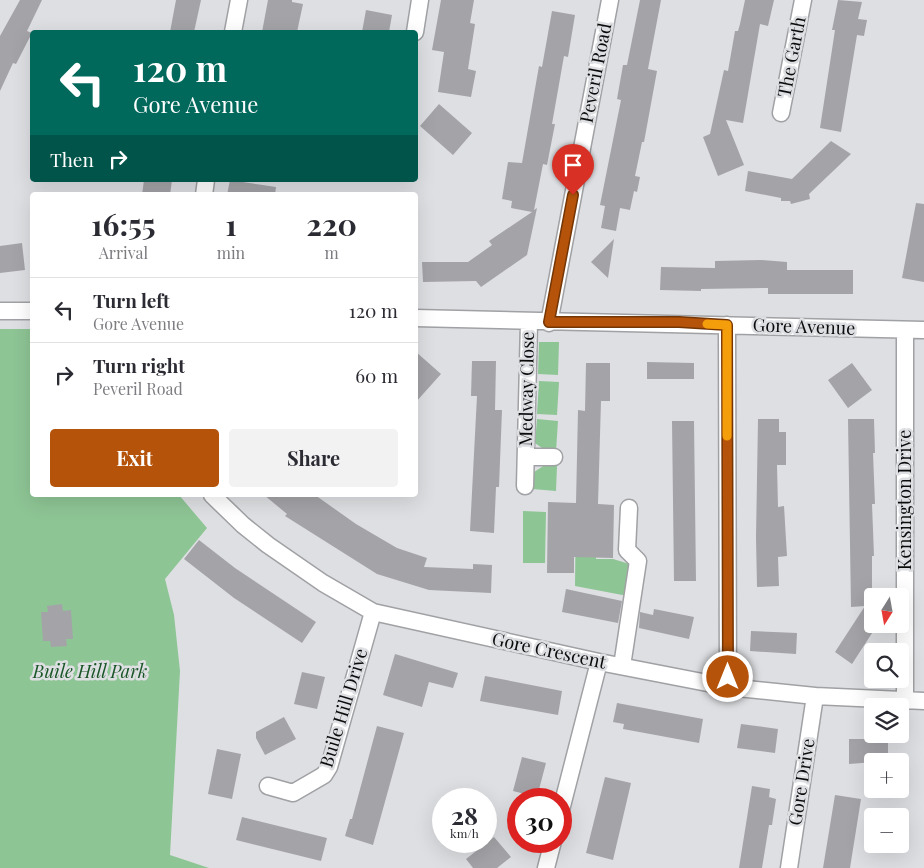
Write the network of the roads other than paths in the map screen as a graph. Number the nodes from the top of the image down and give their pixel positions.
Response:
1 (239, 0) edge
2 (420, 0) edge
3 (610, 0) edge
4 (803, 0) edge
5 (233, 30) edge
6 (415, 30) edge
7 (781, 113) dead end
8 (0, 311) edge
9 (30, 311) edge
10 (418, 318) edge
11 (529, 322) junction
12 (549, 322) junction
13 (727, 325) junction
14 (906, 330) junction
15 (924, 330) edge
16 (526, 457) junction
17 (554, 457) dead end
18 (525, 486) dead end
19 (214, 497) edge
20 (629, 508) dead end
21 (373, 612) junction
22 (599, 662) junction
23 (622, 666) junction
24 (728, 687) junction
25 (815, 696) junction
26 (905, 698) edge
27 (864, 699) edge
28 (909, 701) edge
29 (924, 701) edge
30 (268, 786) dead end
31 (567, 788) edge
32 (550, 853) edge
33 (546, 868) edge
34 (789, 868) edge

1 - 5 street
2 - 6 street
3 - 12 street, Peveril Road
4 - 7 street, The Garth
8 - 9 street
10 - 11 street, Gore Avenue
11 - 12 street, Gore Avenue
11 - 16 street, Medway Close
12 - 13 street, Gore Avenue
13 - 14 street, Gore Avenue
13 - 24 street
14 - 15 street, Gore Avenue
14 - 26 street, Kensington Drive
16 - 17 street, Medway Close
16 - 18 street, Medway Close
19 - 21 street, Gore Crescent
20 - 23 street
21 - 22 street, Gore Crescent
21 - 30 street, Buile Hill Drive
22 - 23 street, Gore Crescent
22 - 31 street
23 - 24 street, Gore Crescent
24 - 25 street, Gore Crescent
25 - 27 street, Gore Crescent
25 - 34 street, Gore Drive
28 - 29 street, Gore Crescent
32 - 33 street

